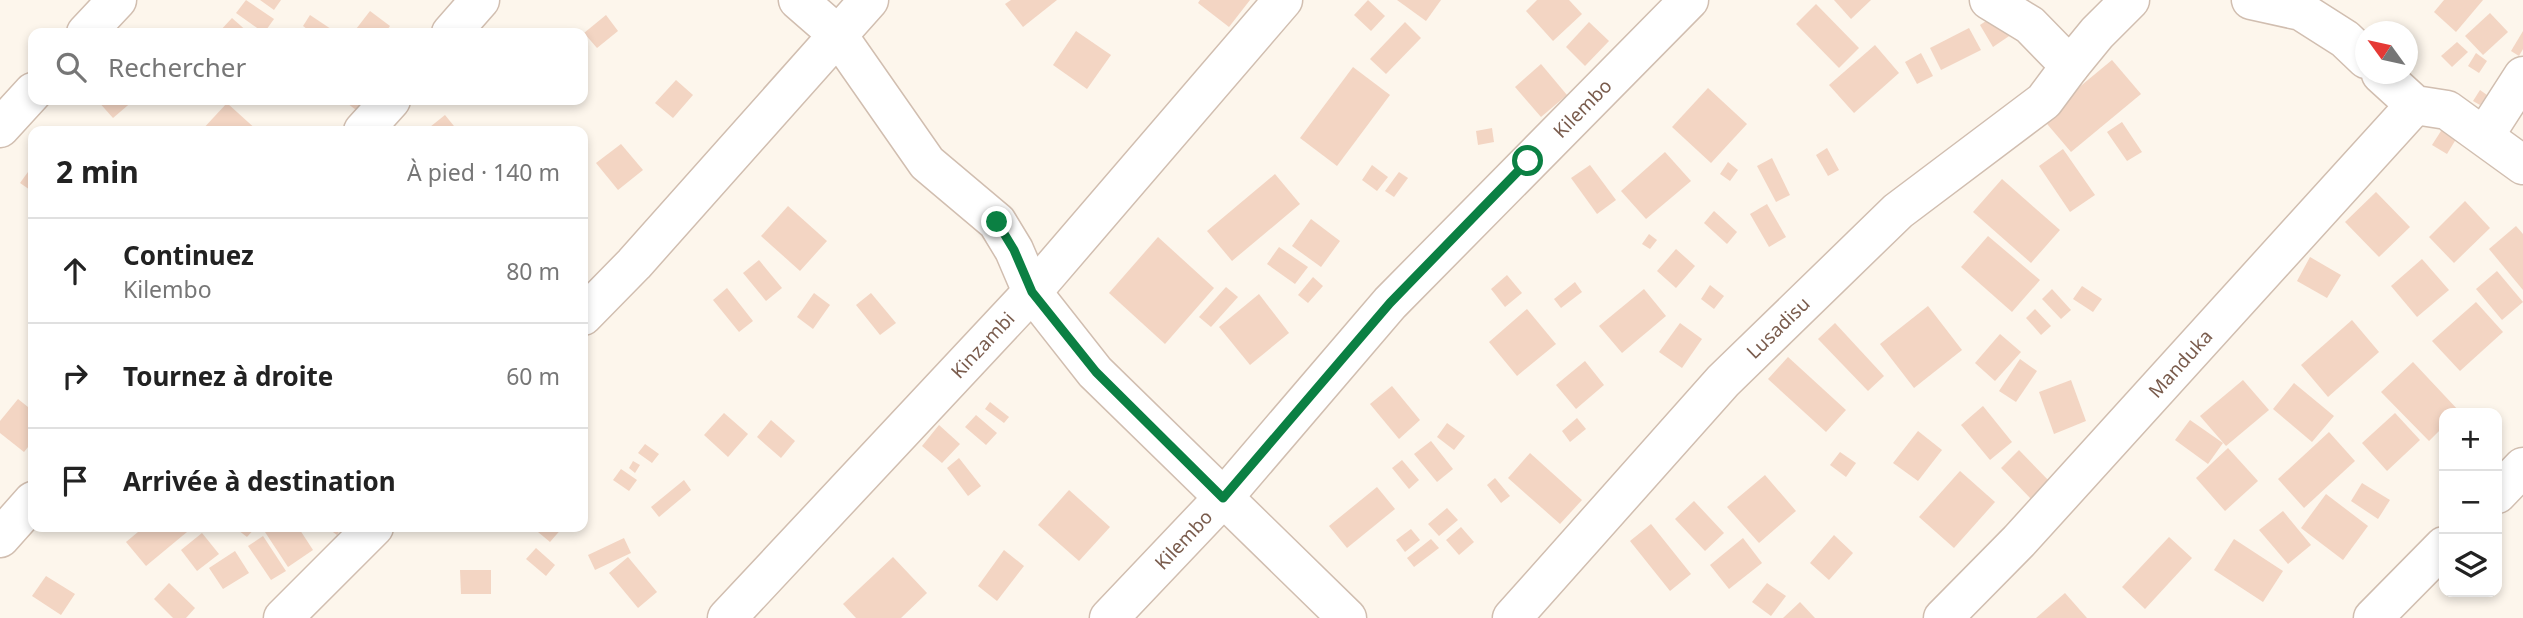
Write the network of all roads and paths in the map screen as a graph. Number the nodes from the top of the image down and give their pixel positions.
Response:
1 (117, 0) edge
2 (480, 0) edge
3 (798, 0) edge
4 (869, 0) edge
5 (1283, 0) edge
6 (1689, 0) edge
7 (1989, 0) edge
8 (2130, 0) edge
9 (2251, 0) edge
10 (91, 28) edge
11 (455, 28) edge
12 (837, 34) junction
13 (2355, 49) edge
14 (2070, 66) junction
15 (2523, 76) edge
16 (2392, 84) edge
17 (28, 97) edge
18 (386, 105) edge
19 (2415, 105) junction
20 (368, 126) edge
21 (0, 128) edge
22 (2485, 135) junction
23 (2523, 165) edge
24 (1032, 292) junction
25 (588, 311) edge
26 (2523, 467) edge
27 (2502, 489) edge
28 (1223, 498) junction
29 (28, 506) edge
30 (369, 532) edge
31 (0, 538) edge
32 (2439, 551) edge
33 (283, 618) edge
34 (727, 618) edge
35 (1109, 618) edge
36 (1347, 618) edge
37 (1512, 618) edge
38 (1943, 618) edge
39 (2373, 618) edge

1 - 10 street
2 - 11 street
3 - 12 street
4 - 12 street
5 - 24 street, Kinzambi
6 - 28 street, Kilembo
7 - 14 street
8 - 14 street, Lusadisu
9 - 13 street
12 - 24 street
12 - 25 street
14 - 37 street, Lusadisu
15 - 22 street
16 - 19 street
17 - 21 street
18 - 20 street
19 - 22 street
19 - 38 street, Manduka
22 - 23 street
24 - 28 street
24 - 34 street, Kinzambi
26 - 27 street
28 - 35 street, Kilembo
28 - 36 street
29 - 31 street
30 - 33 street
32 - 39 street

